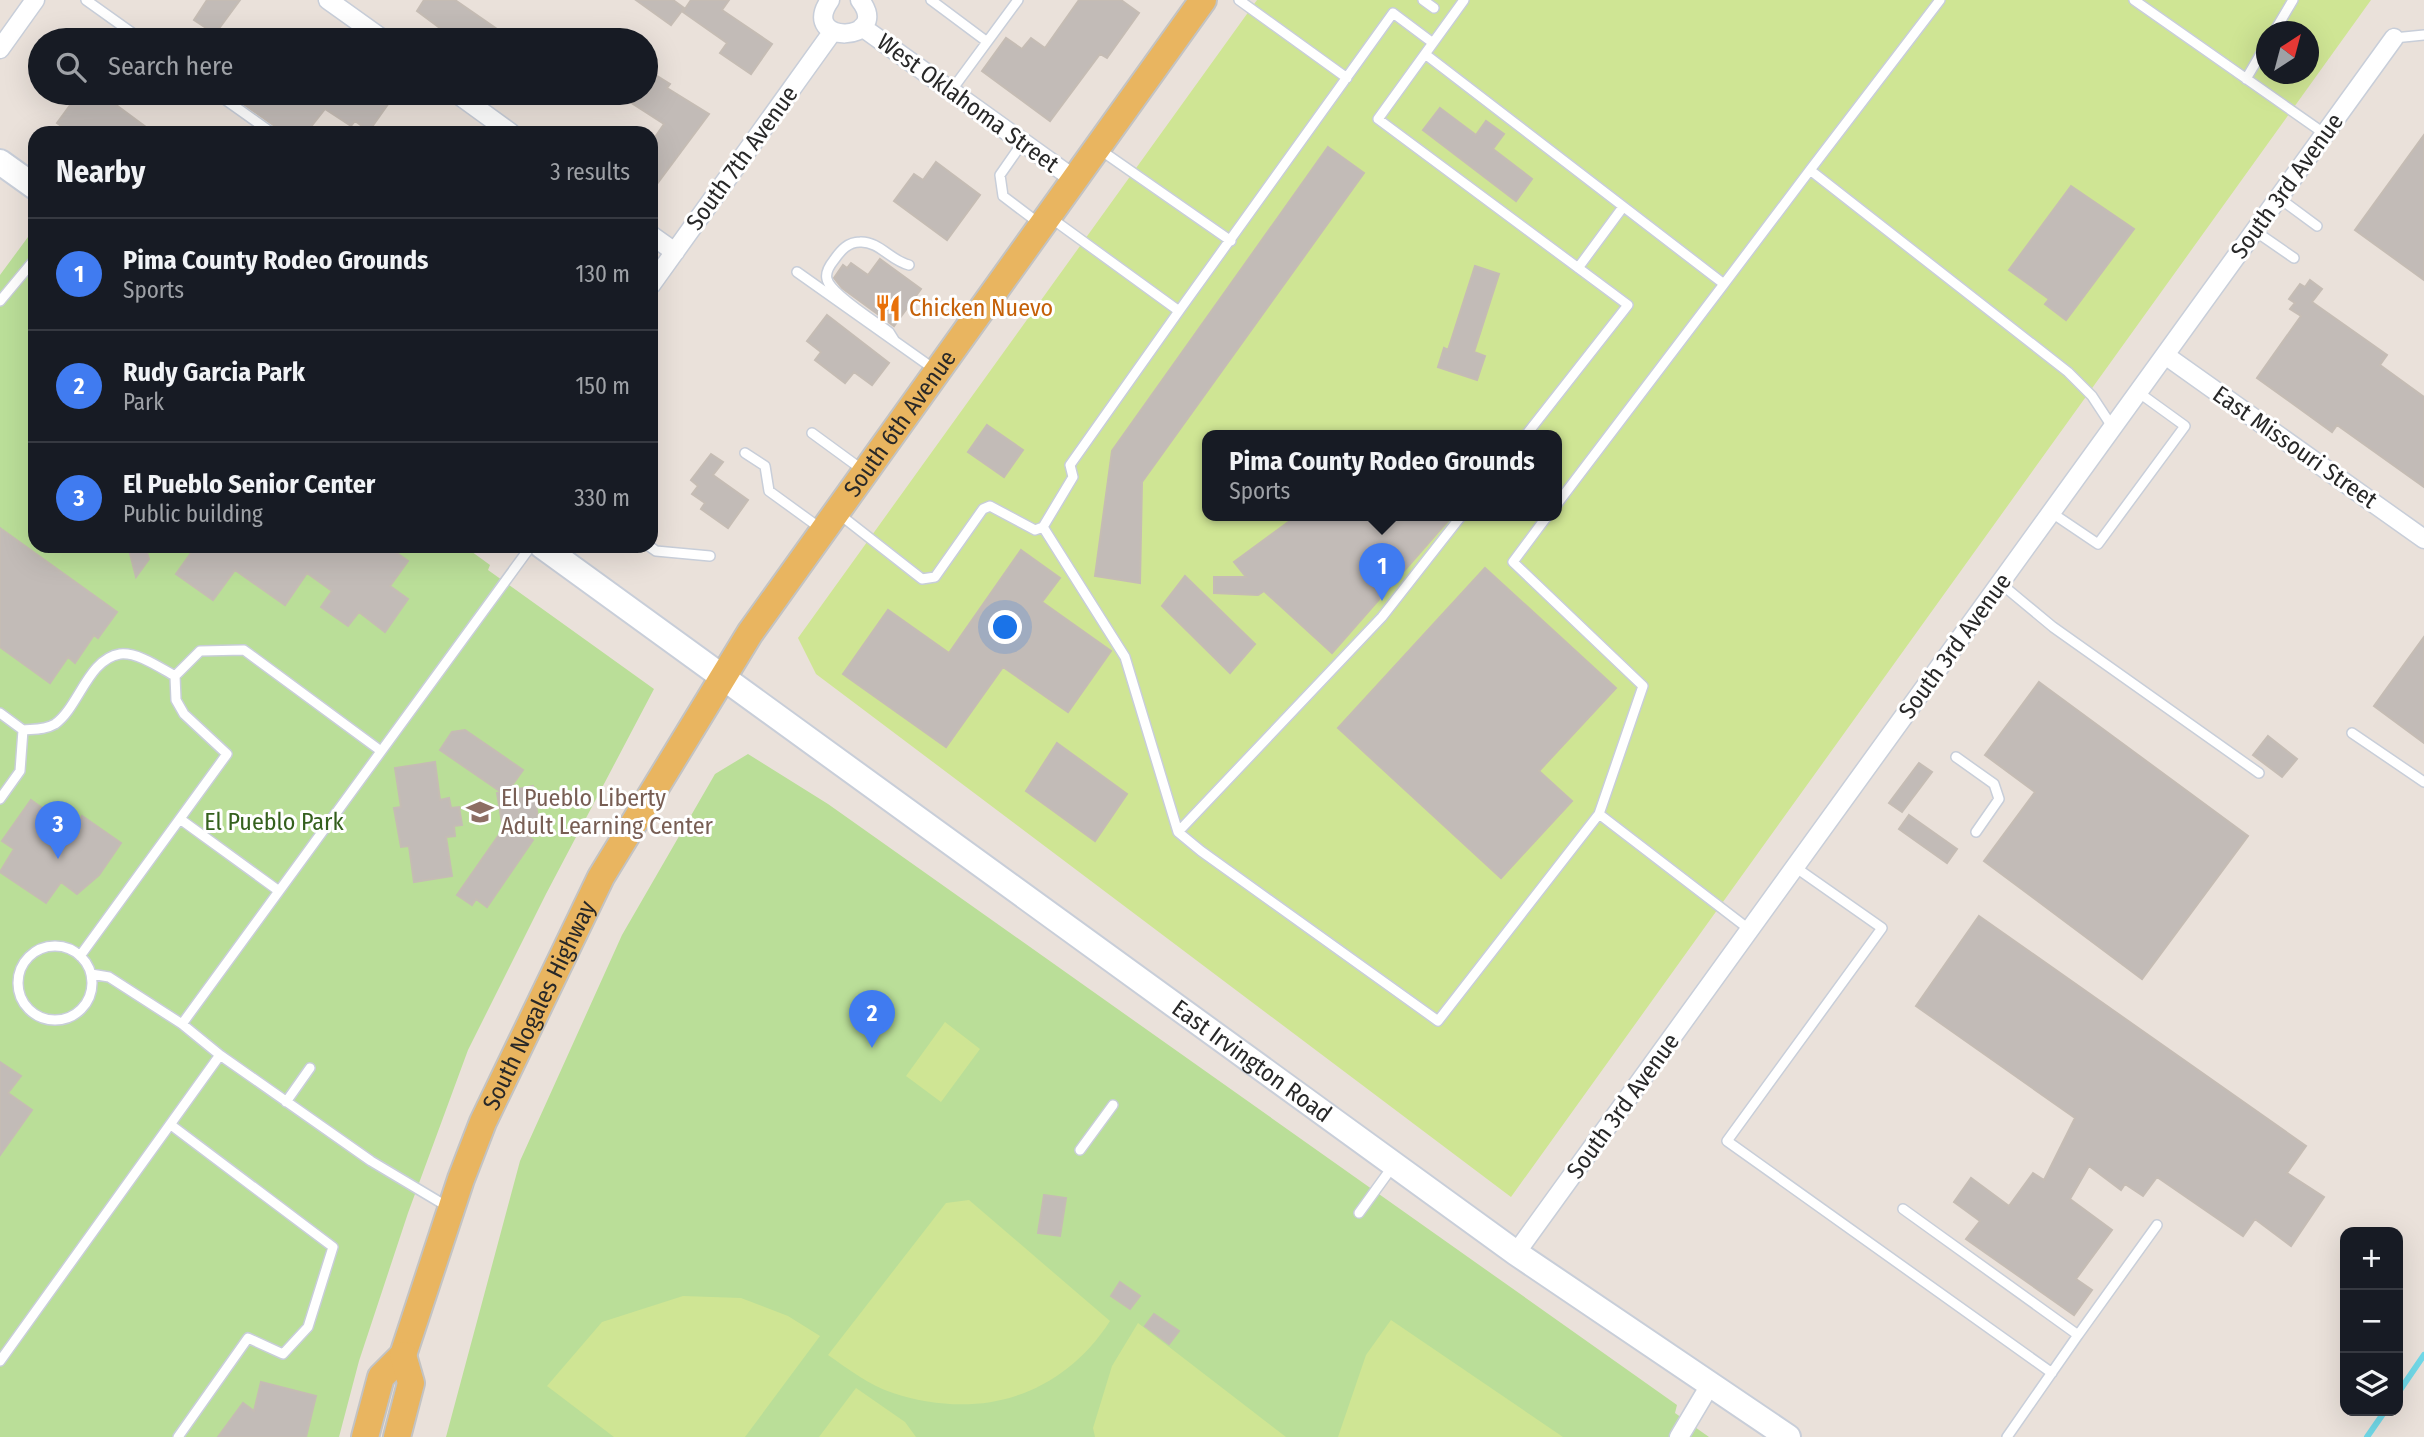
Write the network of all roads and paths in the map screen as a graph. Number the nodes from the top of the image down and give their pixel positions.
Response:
1 (35, 0) edge
2 (86, 0) edge
3 (328, 0) edge
4 (860, 0) edge
5 (931, 0) edge
6 (1018, 0) edge
7 (1203, 0) edge
8 (1239, 0) edge
9 (1423, 0) edge
10 (1464, 0) edge
11 (1940, 0) edge
12 (2134, 0) edge
13 (2293, 0) edge
14 (828, 1) edge
15 (1434, 8) dead end
16 (2281, 21) edge
17 (862, 27) junction
18 (125, 28) edge
19 (367, 28) edge
20 (833, 31) junction
21 (2424, 35) edge
22 (2393, 38) joint
23 (986, 41) junction
24 (1433, 43) junction
25 (0, 49) edge
26 (1425, 54) junction
27 (2256, 62) edge
28 (1347, 78) junction
29 (2246, 79) junction
30 (951, 91) junction
31 (233, 105) edge
32 (472, 105) edge
33 (262, 126) edge
34 (501, 126) edge
35 (2325, 134) junction
36 (1023, 142) junction
37 (1097, 148) junction
38 (0, 162) edge
39 (1810, 170) junction
40 (1074, 179) junction
41 (28, 182) edge
42 (2278, 198) junction
43 (1623, 207) junction
44 (1045, 221) junction
45 (2318, 226) dead end
46 (2255, 231) junction
47 (658, 240) edge
48 (1231, 241) junction
49 (674, 252) junction
50 (2294, 258) dead end
51 (909, 265) dead end
52 (28, 267) edge
53 (1578, 268) junction
54 (797, 272) dead end
55 (658, 275) edge
56 (1724, 284) junction
57 (0, 301) edge
58 (1179, 311) junction
59 (894, 340) junction
60 (2165, 355) junction
61 (938, 372) junction
62 (2138, 392) junction
63 (2113, 428) junction
64 (1530, 430) edge
65 (812, 433) dead end
66 (745, 453) dead end
67 (867, 472) junction
68 (1562, 496) edge
69 (2052, 513) junction
70 (1457, 521) edge
71 (1544, 521) edge
72 (831, 522) junction
73 (1043, 527) junction
74 (2424, 540) edge
75 (658, 551) edge
76 (526, 553) edge
77 (552, 553) edge
78 (710, 556) dead end
79 (2000, 583) junction
80 (175, 676) junction
81 (721, 676) junction
82 (0, 713) edge
83 (23, 730) junction
84 (2352, 733) dead end
85 (382, 751) junction
86 (1956, 757) dead end
87 (2259, 773) dead end
88 (2424, 782) edge
89 (0, 799) edge
90 (1599, 814) junction
91 (180, 819) junction
92 (1178, 832) junction
93 (1976, 832) dead end
94 (1795, 867) junction
95 (279, 891) junction
96 (1750, 930) junction
97 (80, 956) junction
98 (91, 974) junction
99 (182, 1024) junction
100 (220, 1055) junction
101 (310, 1068) dead end
102 (286, 1102) junction
103 (1113, 1105) dead end
104 (172, 1125) junction
105 (1080, 1150) dead end
106 (1394, 1164) junction
107 (1903, 1209) dead end
108 (453, 1210) junction
109 (1359, 1213) dead end
110 (2157, 1225) dead end
111 (1516, 1253) junction
112 (2078, 1335) junction
113 (403, 1355) junction
114 (0, 1361) edge
115 (2052, 1373) junction
116 (1710, 1385) junction
117 (1778, 1434) edge
118 (177, 1437) edge
119 (365, 1437) edge
120 (397, 1437) edge
121 (1679, 1437) edge
122 (2007, 1437) edge

1 - 25 street
2 - 18 lane
3 - 19 street
4 - 17 street
5 - 23 lane
6 - 23 lane
7 - 37 main road, South 6th Avenue
8 - 28 lane
9 - 15 lane
10 - 24 lane
11 - 39 lane
12 - 29 lane
13 - 16 lane
14 - 20 street
17 - 20 street
17 - 30 street, West Oklahoma Street
20 - 49 street, South 7th Avenue
21 - 22 lane
22 - 35 street, South 3rd Avenue
23 - 30 lane
24 - 26 lane
24 - 28 lane
26 - 43 lane
26 - 53 lane
27 - 29 lane
28 - 48 lane
29 - 35 lane
30 - 36 street, West Oklahoma Street
31 - 33 lane
32 - 34 street
35 - 42 street, South 3rd Avenue
36 - 40 street, West Oklahoma Street
36 - 44 lane
37 - 40 main road, South 6th Avenue
37 - 48 lane
38 - 41 main road
39 - 56 lane
39 - 63 lane
40 - 44 main road, South 6th Avenue
42 - 45 lane
42 - 46 street, South 3rd Avenue
43 - 53 lane
43 - 56 lane
44 - 58 lane
44 - 61 main road, South 6th Avenue
46 - 50 lane
46 - 60 street, South 3rd Avenue
47 - 49 street
48 - 58 lane
49 - 55 street, South 7th Avenue
51 - 59 lane
52 - 57 lane
53 - 64 lane
54 - 59 lane
56 - 68 lane
58 - 73 lane
59 - 61 lane
60 - 62 street, South 3rd Avenue
60 - 74 street, East Missouri Street
61 - 67 main road, South 6th Avenue
62 - 63 street, South 3rd Avenue
62 - 69 lane
63 - 69 street, South 3rd Avenue
65 - 67 lane
66 - 72 lane
67 - 72 main road, South 6th Avenue
69 - 79 street, South 3rd Avenue
70 - 92 lane
71 - 90 lane
72 - 73 lane
72 - 81 main road, South 6th Avenue
73 - 92 lane
75 - 78 lane
76 - 85 lane
77 - 81 main road, East Irvington Road
79 - 87 lane
79 - 94 street, South 3rd Avenue
80 - 83 lane
80 - 85 lane
80 - 91 lane
81 - 106 main road, East Irvington Road
81 - 108 main road, South Nogales Highway
82 - 83 lane
83 - 89 lane
84 - 88 lane
85 - 95 lane
86 - 93 lane
90 - 92 lane
90 - 96 lane
91 - 95 lane
91 - 97 lane
94 - 96 street, South 3rd Avenue
94 - 115 lane
95 - 99 lane
96 - 111 street, South 3rd Avenue
97 - 98 lane
97 - 98 lane
98 - 99 lane
99 - 100 lane
100 - 102 lane
100 - 104 lane
101 - 102 lane
102 - 108 lane
103 - 105 lane
104 - 114 lane
104 - 118 lane
106 - 109 lane
106 - 111 main road, East Irvington Road
107 - 112 lane
108 - 113 main road, South Nogales Highway
110 - 112 lane
111 - 116 main road, East Irvington Road
112 - 115 lane
113 - 119 main road, South Nogales Highway
113 - 120 main road, South Nogales Highway
115 - 122 lane
116 - 117 main road, East Irvington Road
116 - 121 street

